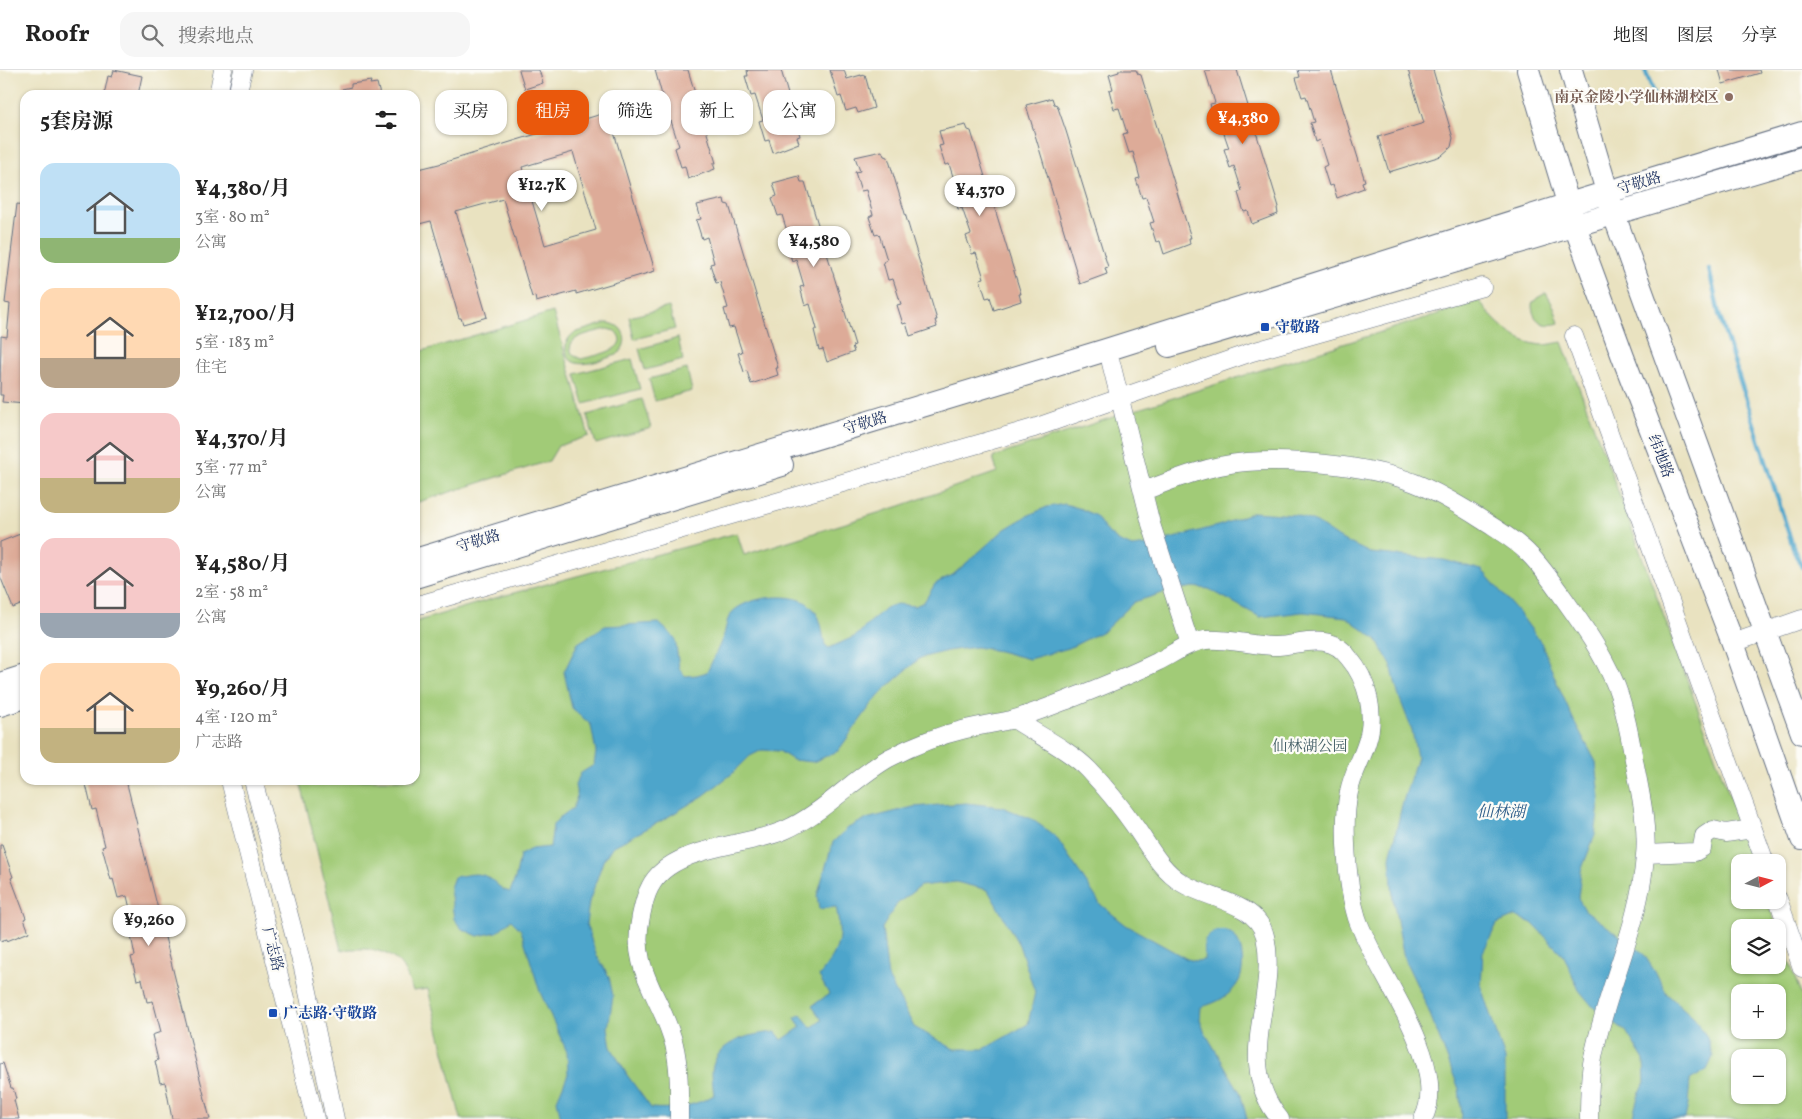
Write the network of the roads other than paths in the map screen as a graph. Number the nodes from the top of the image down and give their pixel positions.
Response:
1 (223, 70) edge
2 (243, 70) edge
3 (1528, 70) edge
4 (1571, 70) edge
5 (219, 90) edge
6 (238, 90) edge
7 (1802, 133) edge
8 (1802, 158) edge
9 (1607, 193) junction
10 (1569, 204) junction
11 (1614, 215) junction
12 (1576, 226) junction
13 (1482, 287) dead end
14 (1574, 336) dead end
15 (1111, 364) junction
16 (1120, 398) junction
17 (1144, 490) junction
18 (420, 558) edge
19 (420, 575) edge
20 (420, 605) edge
21 (1802, 619) edge
22 (1765, 630) junction
23 (1732, 643) junction
24 (1190, 644) junction
25 (20, 678) edge
26 (0, 684) edge
27 (20, 699) edge
28 (0, 705) edge
29 (1014, 719) junction
30 (1802, 733) edge
31 (231, 785) edge
32 (253, 785) edge
33 (1753, 829) junction
34 (1802, 839) edge
35 (1645, 854) junction
36 (1762, 854) edge
37 (1781, 909) edge
38 (1802, 968) edge
39 (315, 1119) edge
40 (335, 1119) edge
41 (679, 1119) edge
42 (1280, 1119) edge
43 (1423, 1119) edge
44 (1588, 1119) edge

1 - 5 street
2 - 6 street
3 - 10 main road, 纬地路
4 - 9 main road
7 - 9 main road, 守敬路
8 - 11 main road, 守敬路
9 - 10 main road, 守敬路
9 - 11 main road
10 - 12 main road, 纬地路
10 - 18 main road, 守敬路
11 - 12 main road, 守敬路
11 - 22 main road
12 - 15 main road, 守敬路
12 - 23 main road, 纬地路
13 - 16 street
14 - 33 street
15 - 16 street
15 - 19 main road, 守敬路
16 - 17 street
16 - 20 street
17 - 24 street
17 - 35 street
21 - 22 street
22 - 23 street
22 - 30 main road
23 - 34 main road, 纬地路
24 - 29 street
24 - 43 street
25 - 26 main road
27 - 28 main road
29 - 41 street
29 - 42 street
31 - 39 street, 广志路
32 - 40 street, 广志路
33 - 35 street
33 - 36 street
35 - 44 street
37 - 38 street

